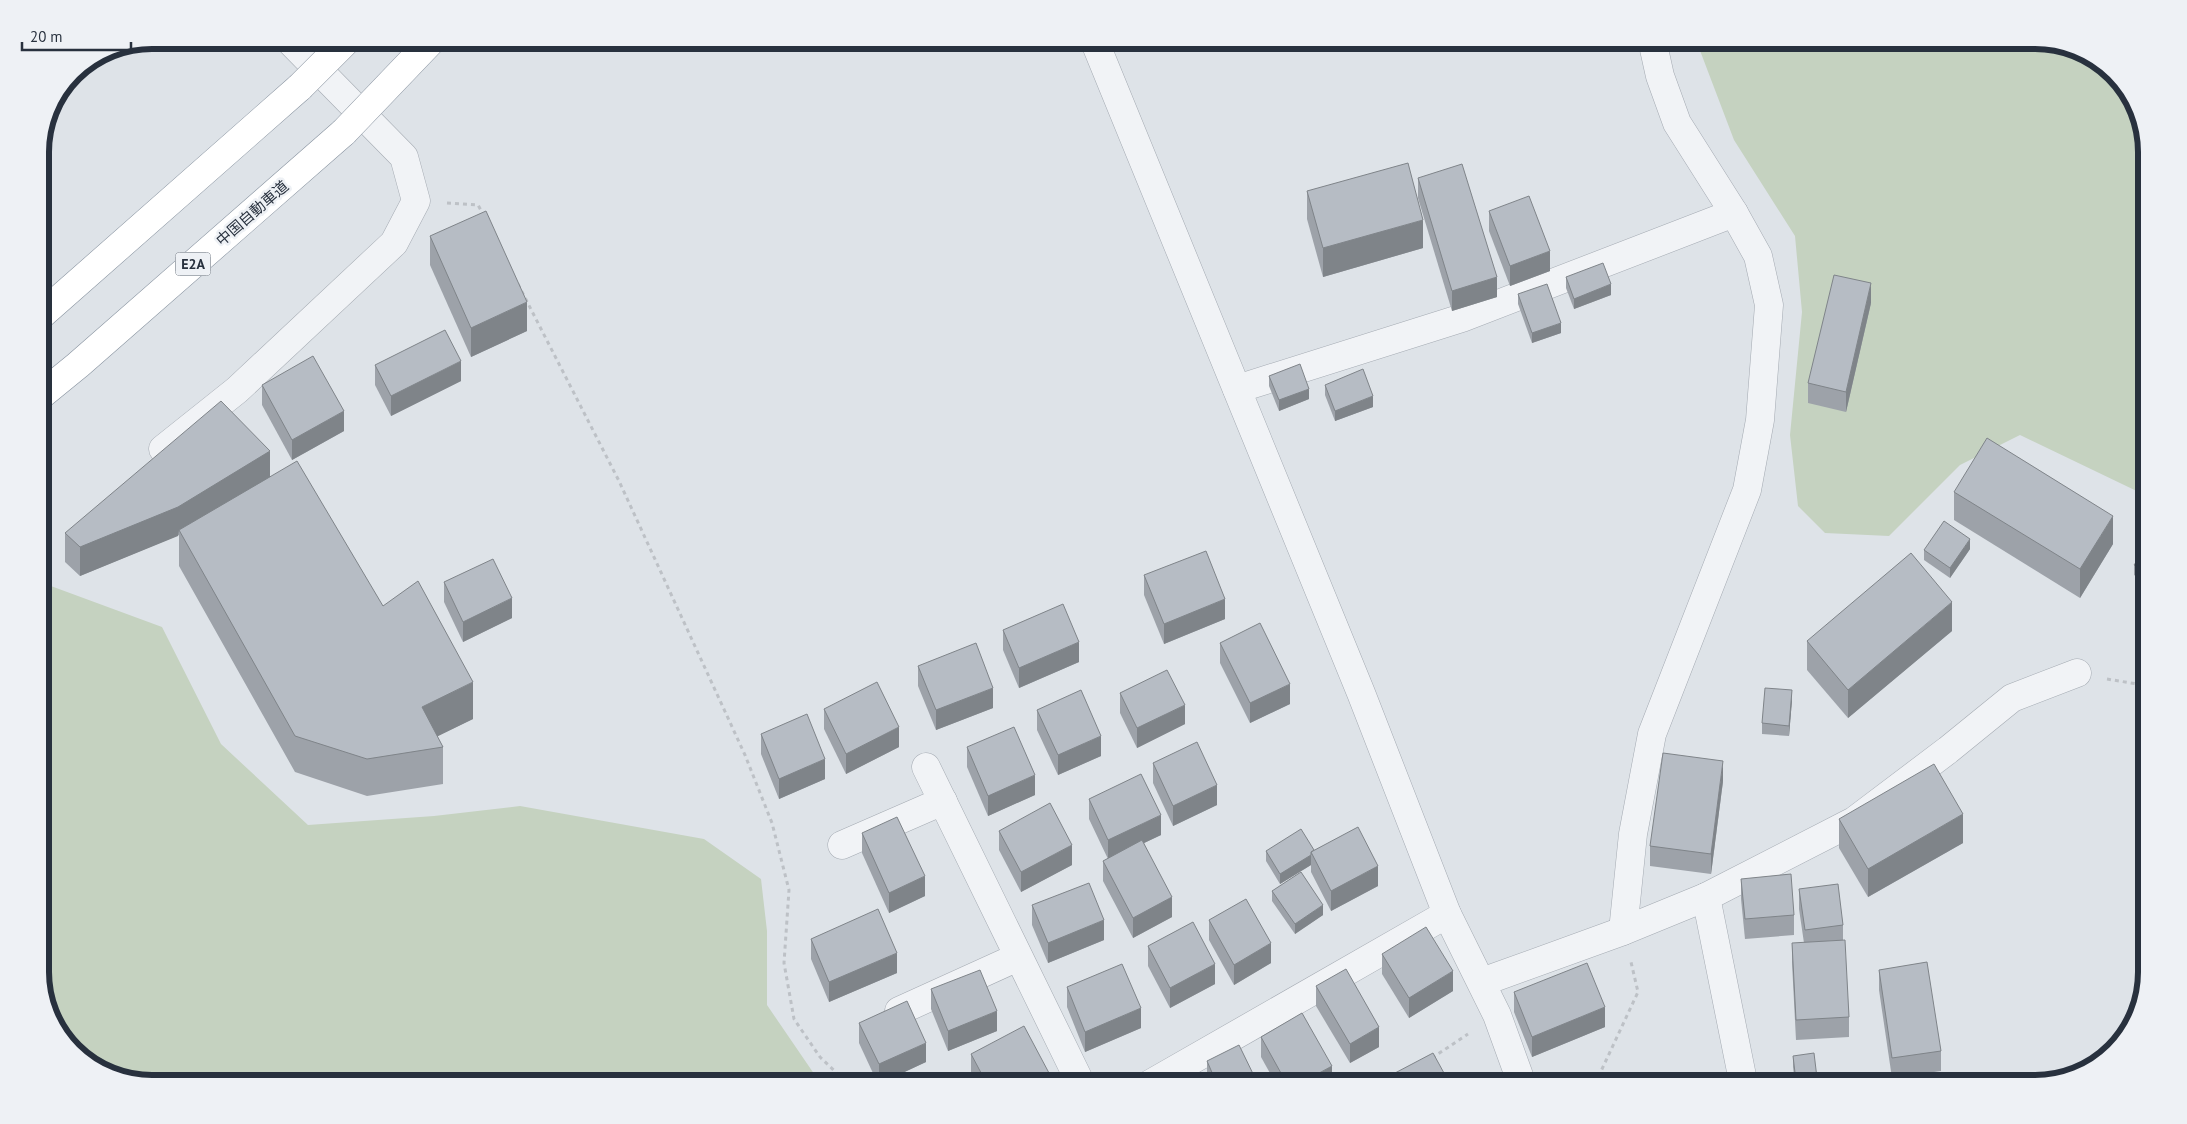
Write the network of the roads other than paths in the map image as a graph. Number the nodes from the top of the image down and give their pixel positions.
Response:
1 (297, 49) edge
2 (338, 49) edge
3 (423, 49) edge
4 (1098, 49) edge
5 (1654, 49) edge
6 (1734, 213) junction
7 (49, 308) edge
8 (49, 389) edge
9 (1237, 389) junction
10 (163, 449) edge
11 (2078, 673) road end
12 (926, 766) dead end
13 (943, 801) junction
14 (842, 845) dead end
15 (1706, 897) junction
16 (1447, 914) junction
17 (1623, 931) junction
18 (1018, 957) junction
19 (1482, 982) junction
20 (899, 1011) edge
21 (1077, 1075) edge
22 (1166, 1075) edge
23 (1519, 1075) edge
24 (1742, 1075) edge

1 - 10 street
2 - 7 highway, bridge
3 - 8 highway, 中国自動車道 / E2A, bridge
4 - 9 street
5 - 6 street
6 - 9 street
6 - 17 street
9 - 16 street
11 - 15 street
12 - 13 street
13 - 14 street
13 - 18 street
15 - 17 street
15 - 24 street
16 - 19 street
16 - 22 street
17 - 19 street
18 - 20 street
18 - 21 street
19 - 23 street

